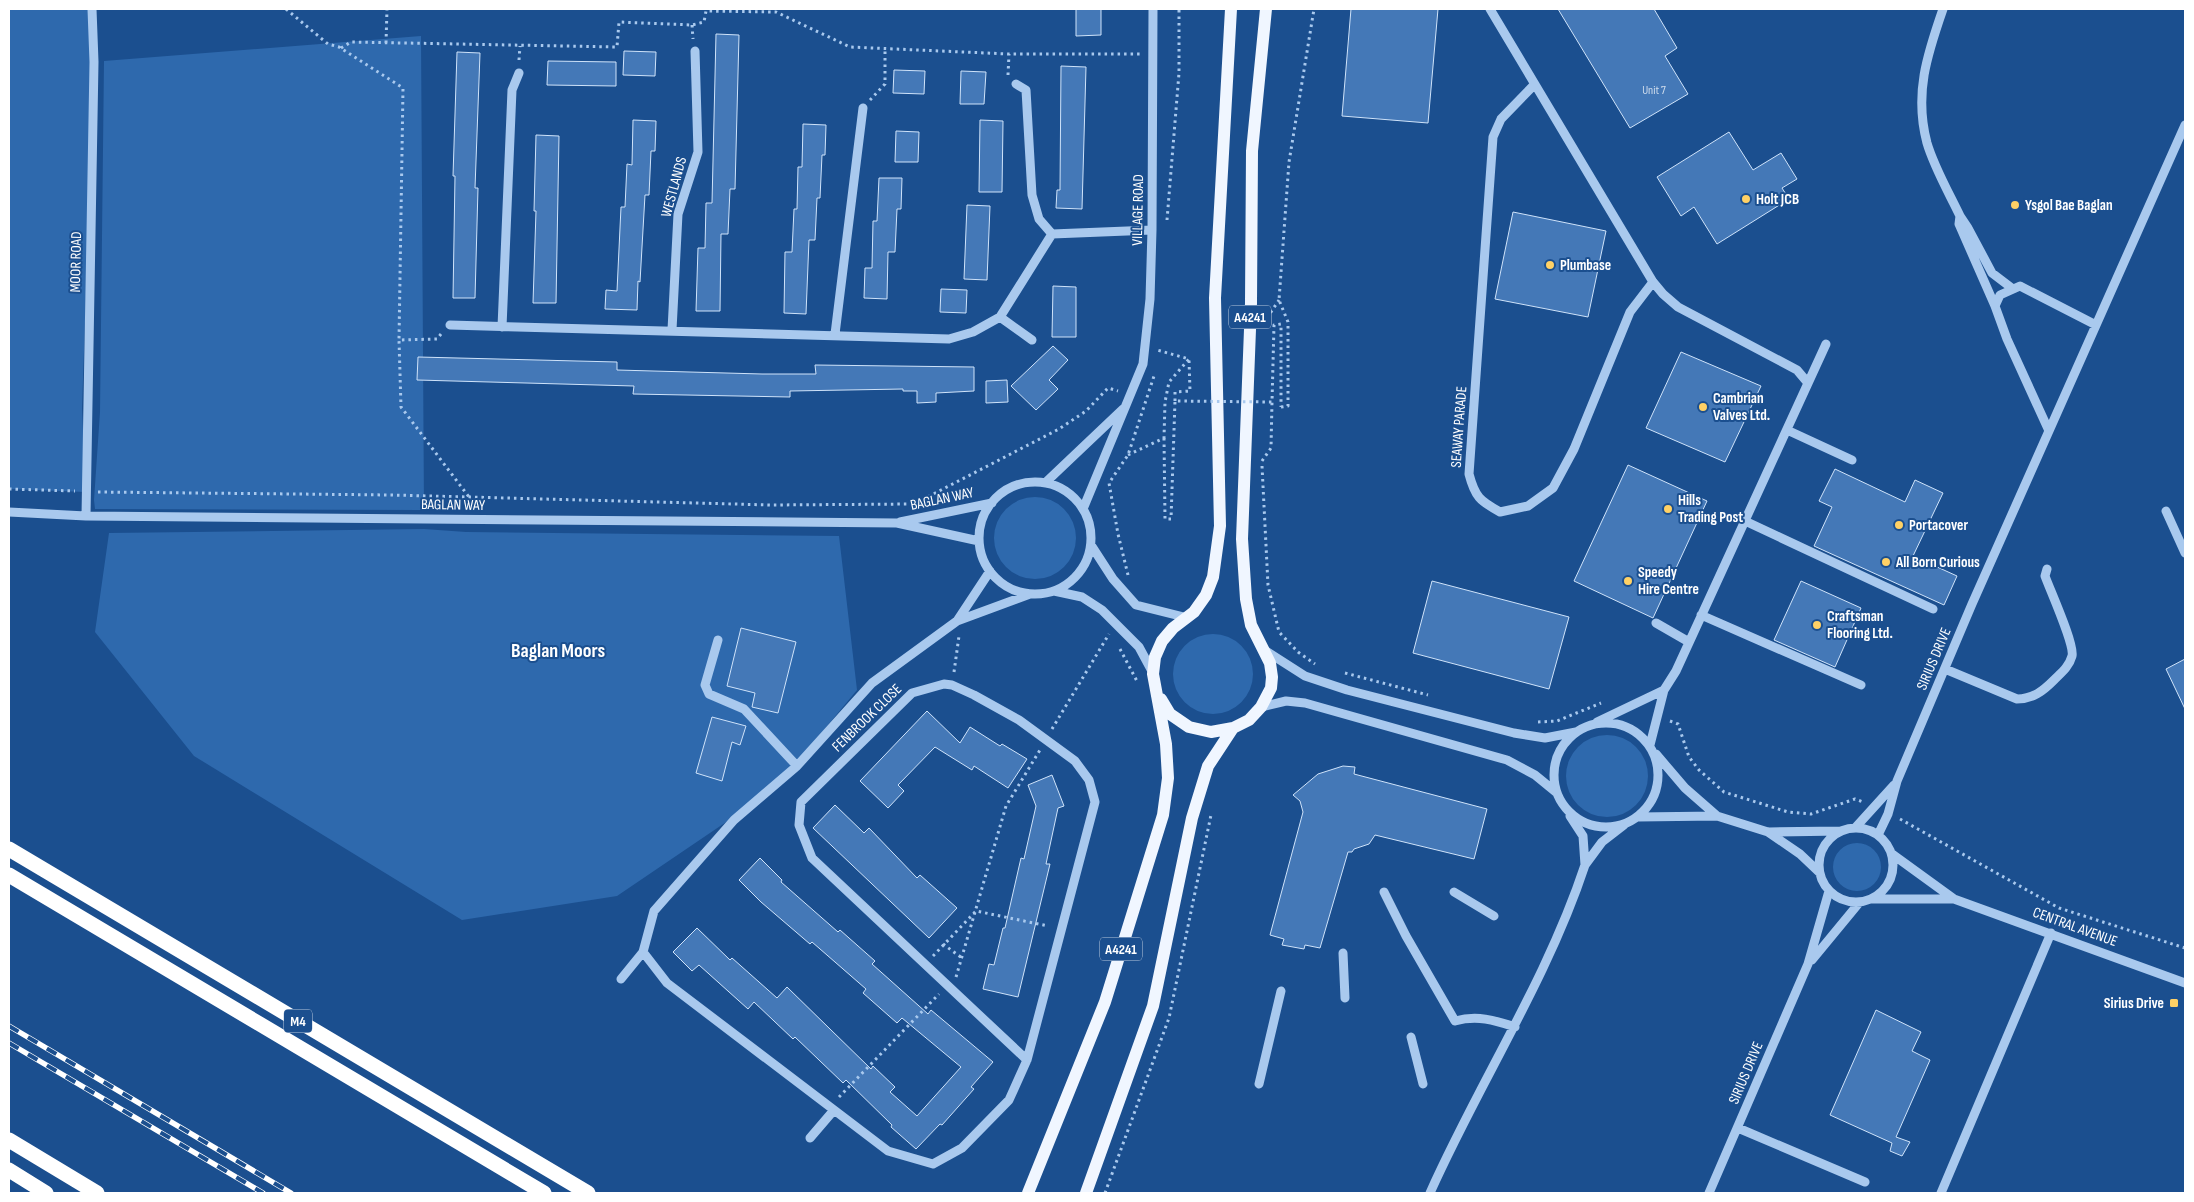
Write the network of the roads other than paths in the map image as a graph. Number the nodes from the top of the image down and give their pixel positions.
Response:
1 (92, 9) edge
2 (1153, 9) edge
3 (1231, 9) edge
4 (1266, 9) edge
5 (1490, 9) edge
6 (1943, 9) edge
7 (695, 51) dead end
8 (519, 73) dead end
9 (1016, 84) road end
10 (1534, 85) junction
11 (863, 108) road end
12 (2185, 125) edge
13 (1960, 216) junction
14 (1152, 230) junction
15 (1052, 234) junction
16 (1653, 282) junction
17 (2013, 289) junction
18 (1995, 306) junction
19 (1000, 317) junction
20 (450, 325) road end
21 (2096, 325) junction
22 (502, 327) junction
23 (672, 330) junction
24 (835, 334) junction
25 (1032, 340) dead end
26 (1826, 344) dead end
27 (1808, 383) junction
28 (1125, 407) junction
29 (1787, 430) junction
30 (2049, 431) junction
31 (1852, 460) dead end
32 (1045, 483) junction
33 (992, 503) junction
34 (1083, 509) junction
35 (2166, 511) dead end
36 (9, 512) edge
37 (86, 516) junction
38 (1745, 521) junction
39 (897, 523) junction
40 (979, 541) junction
41 (1091, 545) junction
42 (2185, 553) edge
43 (2047, 569) dead end
44 (990, 571) junction
45 (1054, 591) junction
46 (1030, 594) junction
47 (1933, 609) dead end
48 (1701, 615) junction
49 (1188, 618) junction
50 (960, 620) junction
51 (1656, 623) dead end
52 (718, 640) dead end
53 (1689, 642) junction
54 (1266, 651) junction
55 (1945, 669) junction
56 (1153, 674) junction
57 (1861, 685) dead end
58 (1664, 690) junction
59 (1158, 695) junction
60 (1262, 707) junction
61 (1592, 725) junction
62 (1234, 728) junction
63 (1576, 732) junction
64 (1651, 747) junction
65 (797, 766) junction
66 (1897, 781) junction
67 (1556, 793) junction
68 (1566, 810) junction
69 (1717, 816) junction
70 (1638, 817) junction
71 (1624, 825) junction
72 (1855, 828) junction
73 (1843, 831) junction
74 (1768, 832) junction
75 (1878, 835) junction
76 (9, 849) edge
77 (1892, 854) junction
78 (1586, 865) junction
79 (1820, 873) junction
80 (9, 875) edge
81 (1829, 891) junction
82 (1384, 892) dead end
83 (1454, 892) dead end
84 (1873, 899) junction
85 (1954, 899) junction
86 (1859, 903) junction
87 (1494, 916) dead end
88 (2052, 933) junction
89 (643, 952) junction
90 (1343, 953) dead end
91 (1808, 964) junction
92 (621, 979) dead end
93 (2185, 983) edge
94 (1281, 991) dead end
95 (1345, 998) dead end
96 (1515, 1028) junction
97 (1411, 1037) dead end
98 (1026, 1060) junction
99 (1259, 1084) dead end
100 (1423, 1084) dead end
101 (831, 1108) junction
102 (1738, 1128) junction
103 (810, 1138) dead end
104 (9, 1140) edge
105 (9, 1170) edge
106 (1866, 1182) dead end
107 (46, 1193) edge
108 (97, 1193) edge
109 (544, 1193) edge
110 (588, 1193) edge
111 (1028, 1193) edge
112 (1086, 1193) edge
113 (1430, 1193) edge
114 (1710, 1193) edge
115 (1941, 1193) edge

1 - 37 street, MOOR ROAD
2 - 14 street, VILLAGE ROAD
3 - 49 main road, A4241
4 - 54 main road, A4241
5 - 10 street
6 - 13 street
7 - 23 street, WESTLANDS
8 - 22 street
9 - 15 street
10 - 16 street
10 - 16 street, SEAWAY PARADE
11 - 24 street
12 - 21 street, SIRIUS DRIVE
13 - 17 street
13 - 18 street
14 - 15 street
14 - 28 street, VILLAGE ROAD
15 - 19 street
16 - 27 street
17 - 18 street
17 - 21 street
18 - 30 street
19 - 24 street
19 - 25 street
20 - 22 street
21 - 30 street, SIRIUS DRIVE
22 - 23 street
23 - 24 street
26 - 27 street
27 - 29 street
28 - 32 street, VILLAGE ROAD
28 - 34 street, VILLAGE ROAD
29 - 31 street
29 - 38 street
30 - 55 street, SIRIUS DRIVE
32 - 33 street
32 - 34 street
33 - 39 street, BAGLAN WAY
33 - 40 street
34 - 41 street
35 - 42 street
36 - 37 street, BAGLAN WAY
37 - 39 street, BAGLAN WAY
38 - 47 street
38 - 48 street
39 - 40 street, BAGLAN WAY
40 - 44 street
41 - 45 street
41 - 49 street
43 - 55 street
44 - 46 street
44 - 50 street, FENBROOK CLOSE
45 - 46 street
45 - 56 street
46 - 50 street, FENBROOK CLOSE
48 - 53 street
48 - 57 street
49 - 56 main road, A4241
50 - 65 street, FENBROOK CLOSE
51 - 53 street
52 - 65 street
53 - 58 street
54 - 60 main road, A4241
54 - 63 street
55 - 66 street, SIRIUS DRIVE
56 - 59 main road, A4241
58 - 61 street
58 - 64 street
59 - 62 main road, A4241
59 - 111 main road, A4241
60 - 62 main road, A4241
60 - 67 street
61 - 63 street
61 - 64 street
62 - 112 main road, A4241
63 - 67 street
64 - 69 street
64 - 70 street
65 - 89 street, FENBROOK CLOSE
66 - 72 street, SIRIUS DRIVE
66 - 75 street, SIRIUS DRIVE
67 - 68 street
68 - 71 street
68 - 78 street
69 - 70 street
69 - 74 street
70 - 71 street
71 - 78 street
72 - 73 street
72 - 75 street
73 - 74 street
73 - 79 street
74 - 79 street
75 - 77 street
76 - 110 highway, M4
77 - 84 street
77 - 85 street, CENTRAL AVENUE
78 - 96 street
79 - 81 street
80 - 109 highway, M4
81 - 86 street
81 - 91 street, SIRIUS DRIVE
82 - 96 street
83 - 87 street
84 - 85 street, CENTRAL AVENUE
84 - 86 street
85 - 88 street, CENTRAL AVENUE
86 - 91 street, SIRIUS DRIVE
88 - 93 street, CENTRAL AVENUE
88 - 115 street
89 - 92 street
89 - 101 street
90 - 95 street
91 - 102 street, SIRIUS DRIVE
94 - 99 street
96 - 113 street
97 - 100 street
98 - 98 street, FENBROOK CLOSE
98 - 101 street
101 - 103 street
102 - 106 street
102 - 114 street, SIRIUS DRIVE
104 - 108 highway
105 - 107 highway

